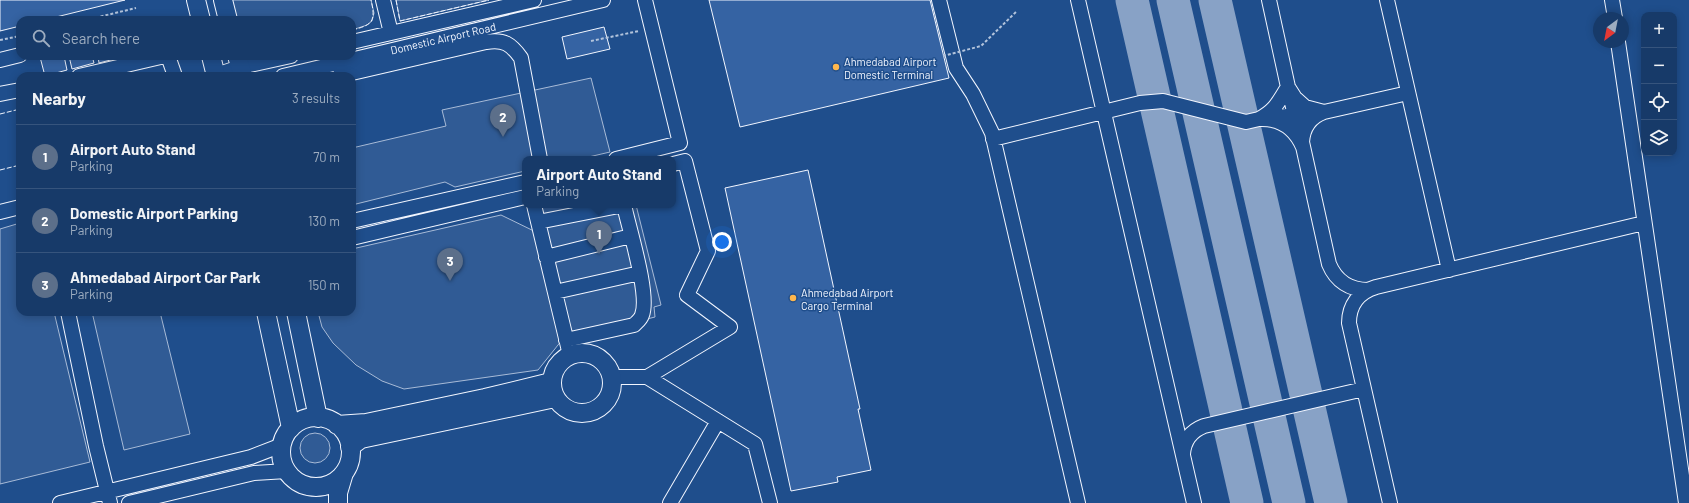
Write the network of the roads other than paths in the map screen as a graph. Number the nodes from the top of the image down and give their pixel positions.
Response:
1 (196, 0) edge
2 (223, 0) edge
3 (383, 0) edge
4 (534, 0) edge
5 (604, 0) edge
6 (645, 0) edge
7 (939, 0) edge
8 (1078, 0) edge
9 (1269, 0) edge
10 (1387, 0) edge
11 (1612, 0) edge
12 (1614, 12) edge
13 (200, 16) edge
14 (227, 16) edge
15 (391, 33) junction
16 (356, 41) edge
17 (1619, 48) edge
18 (16, 56) edge
19 (356, 59) edge
20 (0, 60) edge
21 (148, 60) edge
22 (169, 60) edge
23 (212, 60) edge
24 (271, 60) edge
25 (351, 60) edge
26 (240, 66) edge
27 (96, 72) edge
28 (174, 72) edge
29 (215, 72) edge
30 (224, 72) edge
31 (300, 72) edge
32 (356, 72) edge
33 (1288, 87) junction
34 (16, 91) edge
35 (1408, 93) junction
36 (0, 94) edge
37 (1104, 112) junction
38 (1324, 112) junction
39 (1295, 115) junction
40 (1259, 119) junction
41 (993, 139) junction
42 (1303, 147) junction
43 (539, 156) edge
44 (628, 156) edge
45 (676, 163) edge
46 (522, 183) edge
47 (522, 198) edge
48 (16, 208) edge
49 (535, 208) edge
50 (609, 208) edge
51 (625, 208) edge
52 (0, 212) edge
53 (356, 220) edge
54 (538, 222) junction
55 (1644, 223) junction
56 (631, 236) junction
57 (356, 237) edge
58 (546, 257) junction
59 (1449, 270) junction
60 (640, 273) junction
61 (1368, 290) junction
62 (555, 292) junction
63 (69, 316) edge
64 (267, 316) edge
65 (297, 316) edge
66 (568, 347) junction
67 (612, 377) junction
68 (647, 377) junction
69 (553, 390) junction
70 (1364, 390) junction
71 (1171, 405) junction
72 (318, 418) junction
73 (718, 421) junction
74 (337, 425) junction
75 (1202, 427) junction
76 (291, 428) junction
77 (282, 444) junction
78 (350, 447) junction
79 (1183, 455) junction
80 (287, 471) junction
81 (344, 473) junction
82 (162, 478) junction
83 (303, 484) junction
84 (166, 494) junction
85 (109, 497) edge
86 (60, 503) edge
87 (129, 503) edge
88 (313, 503) edge
89 (338, 503) edge
90 (670, 503) edge
91 (770, 503) edge
92 (1078, 503) edge
93 (1194, 503) edge
94 (1390, 503) edge
95 (1686, 503) edge

1 - 13 main road
2 - 14 main road
3 - 15 street, Domestic Airport Road
4 - 15 street, Domestic Airport Road
5 - 19 street, Domestic Airport Road
6 - 44 street
7 - 41 street
8 - 37 street
9 - 33 street
10 - 35 street
11 - 12 street
15 - 16 street, Domestic Airport Road
17 - 55 street
18 - 20 street
21 - 27 street
22 - 28 street
23 - 29 main road
24 - 26 street
25 - 31 street, Domestic Airport Road
26 - 30 street
32 - 43 street
33 - 38 street
33 - 39 street
33 - 40 street
34 - 36 street
35 - 38 street
35 - 59 street
37 - 40 street
37 - 41 street
37 - 71 street
38 - 39 street
38 - 42 street
39 - 40 street
39 - 42 street
40 - 42 street
41 - 92 street
42 - 61 street
45 - 68 street
46 - 53 street
47 - 57 street
48 - 52 street
49 - 54 street
50 - 54 street
51 - 56 street
54 - 58 street
55 - 59 street
55 - 95 street
56 - 58 street
56 - 60 street
58 - 62 street
59 - 61 street
60 - 62 street
60 - 66 street
61 - 70 street
62 - 66 street
63 - 85 street
64 - 76 main road
65 - 72 main road
66 - 67 main road
66 - 69 main road
67 - 68 street
67 - 69 main road
68 - 73 street
69 - 74 main road
69 - 78 main road
70 - 75 street
70 - 94 street
71 - 75 street
71 - 79 street
72 - 74 main road
72 - 76 main road
73 - 90 street
73 - 91 street
74 - 78 main road
75 - 79 street
76 - 77 main road
77 - 80 main road
77 - 82 street
78 - 81 main road
79 - 93 street
80 - 83 main road
80 - 84 street
81 - 83 main road
81 - 89 main road
82 - 84 street
82 - 85 street
83 - 88 main road
84 - 87 street
85 - 86 street

